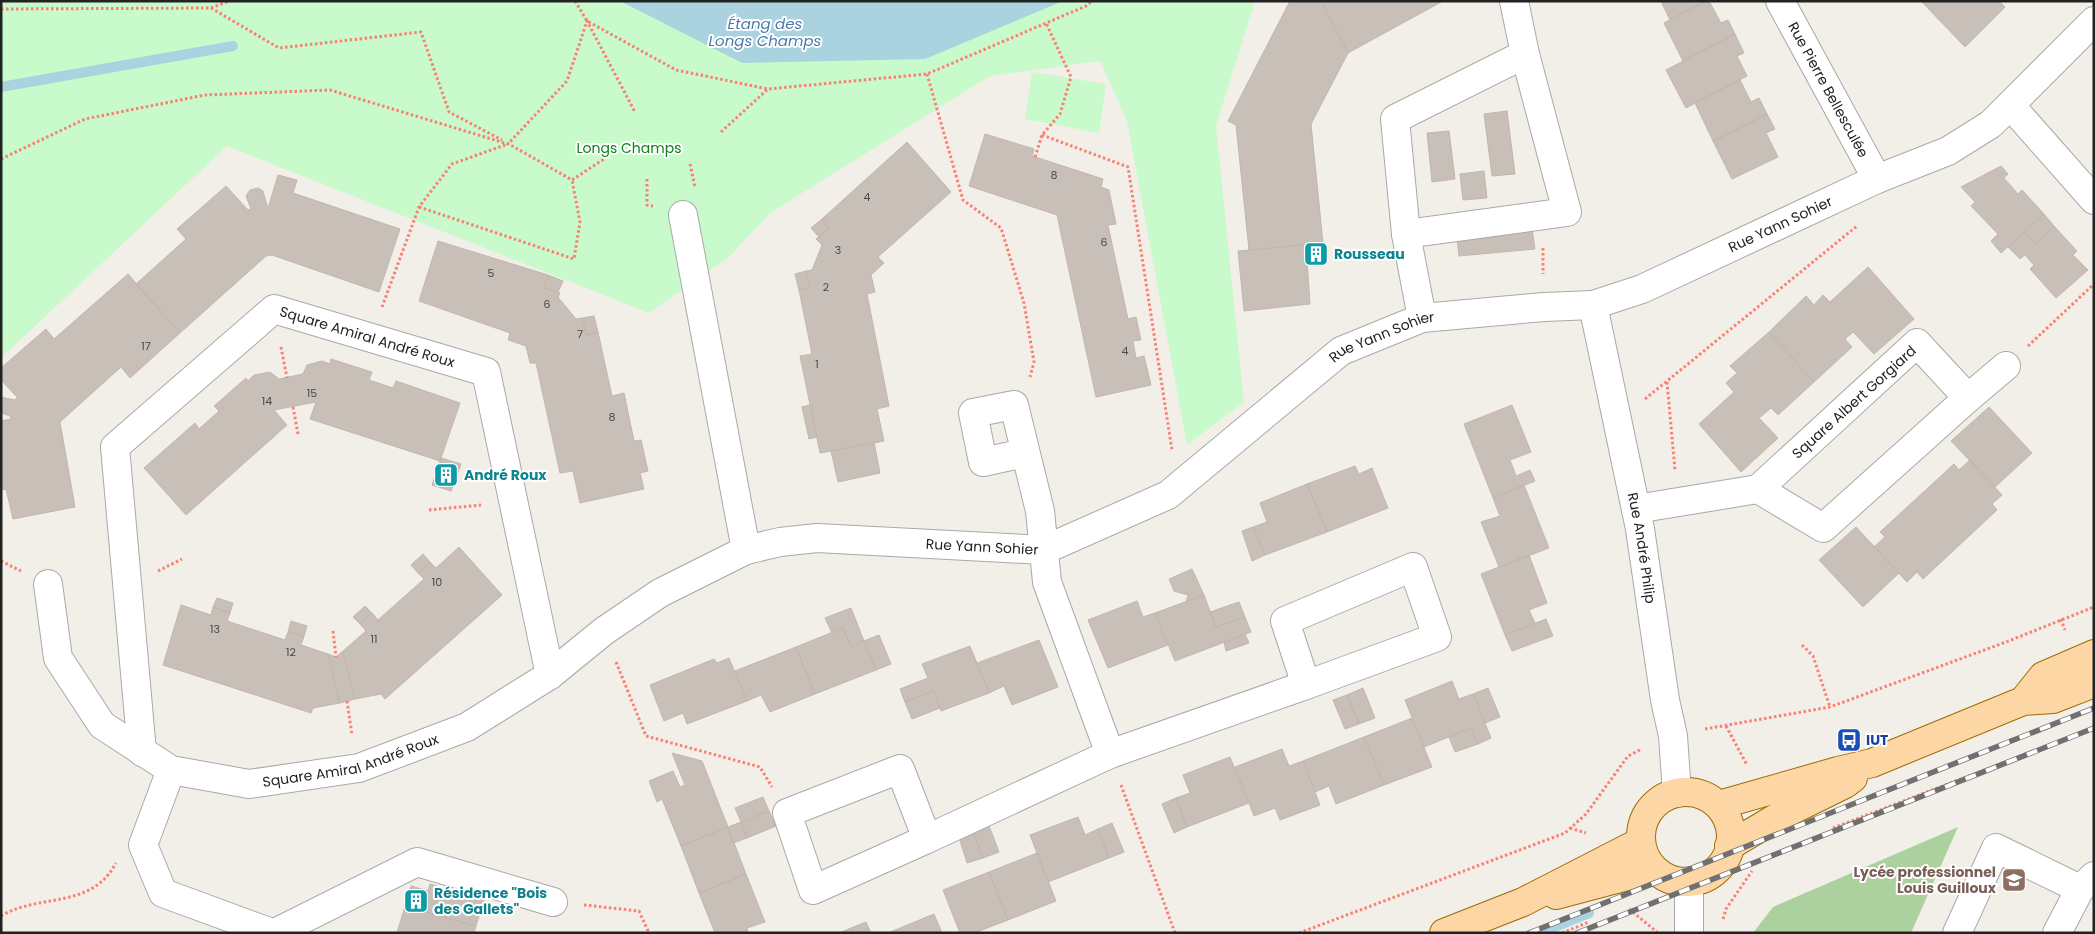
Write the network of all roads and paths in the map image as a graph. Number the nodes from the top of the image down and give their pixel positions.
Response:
1 (228, 1) edge
2 (575, 1) edge
3 (1092, 1) edge
4 (1514, 1) edge
5 (1780, 1) edge
6 (211, 8) junction
7 (1, 9) edge
8 (587, 21) junction
9 (2094, 21) edge
10 (1046, 23) junction
11 (1525, 54) junction
12 (927, 74) junction
13 (768, 89) junction
14 (2011, 106) junction
15 (635, 112) dead end
16 (721, 132) dead end
17 (1042, 135) junction
18 (508, 144) junction
19 (607, 157) dead end
20 (1035, 157) dead end
21 (1, 159) edge
22 (690, 164) dead end
23 (647, 179) dead end
24 (1877, 179) junction
25 (572, 180) junction
26 (696, 184) dead end
27 (2094, 200) edge
28 (647, 205) dead end
29 (419, 207) junction
30 (683, 215) dead end
31 (1542, 215) junction
32 (1865, 220) dead end
33 (1406, 234) junction
34 (2094, 284) edge
35 (1593, 305) junction
36 (1544, 307) junction
37 (1422, 318) junction
38 (371, 338) junction
39 (284, 362) dead end
40 (2006, 366) joint
41 (287, 378) dead end
42 (1667, 381) junction
43 (1655, 391) dead end
44 (1968, 398) junction
45 (1014, 405) junction
46 (293, 407) dead end
47 (298, 434) dead end
48 (1024, 453) junction
49 (1190, 476) junction
50 (1758, 489) junction
51 (513, 502) junction
52 (1678, 502) junction
53 (1636, 509) junction
54 (429, 510) dead end
55 (746, 550) junction
56 (1044, 550) junction
57 (48, 584) dead end
58 (660, 592) joint
59 (2094, 606) edge
60 (333, 631) dead end
61 (604, 632) junction
62 (1802, 645) dead end
63 (2094, 654) edge
64 (336, 657) dead end
65 (550, 675) junction
66 (2094, 683) edge
67 (1306, 685) junction
68 (347, 701) dead end
69 (2023, 701) junction
70 (1830, 707) junction
71 (348, 710) dead end
72 (1726, 726) dead end
73 (2094, 728) edge
74 (1673, 736) junction
75 (142, 752) junction
76 (1110, 754) junction
77 (1872, 763) junction
78 (171, 770) junction
79 (1677, 793) junction
80 (1719, 805) junction
81 (787, 813) junction
82 (1824, 832) dead end
83 (927, 839) junction
84 (1640, 842) junction
85 (143, 845) junction
86 (1729, 846) junction
87 (1756, 866) dead end
88 (1654, 869) junction
89 (1689, 881) junction
90 (2087, 883) edge
91 (553, 902) joint
92 (1523, 902) junction
93 (1626, 906) dead end
94 (1, 916) edge
95 (1590, 922) dead end
96 (1721, 925) dead end
97 (273, 933) edge
98 (649, 933) edge
99 (1174, 933) edge
100 (1299, 933) edge
101 (1444, 933) edge
102 (1562, 933) edge
103 (1657, 933) edge
104 (1689, 933) edge
105 (1957, 933) edge
106 (2057, 933) edge

1 - 6 path
2 - 8 path
3 - 10 path
4 - 11 street
5 - 24 street, Rue Pierre Bellesculée
6 - 7 path
6 - 18 path
8 - 13 path
8 - 15 path
8 - 18 path
9 - 14 street, Rue Yann Sohier
10 - 12 path
10 - 17 path
11 - 31 street
11 - 33 street
12 - 13 path
12 - 45 path
13 - 16 path
14 - 24 street, Rue Yann Sohier
14 - 27 street
17 - 20 path
17 - 49 path
18 - 21 path
18 - 25 path
18 - 29 path
19 - 25 path
22 - 26 path
23 - 28 path
24 - 35 street, Rue Yann Sohier
25 - 29 path
29 - 38 path
30 - 55 street
31 - 33 street
31 - 36 path
32 - 42 path
33 - 37 street
34 - 40 path
35 - 36 street, Rue Yann Sohier
35 - 53 street, Rue André Philip
36 - 37 street, Rue Yann Sohier
37 - 49 street, Rue Yann Sohier
38 - 51 street, Square Amiral André Roux
38 - 75 street, Square Amiral André Roux
39 - 41 path
40 - 44 street
42 - 43 path
42 - 52 path
44 - 50 street
44 - 50 street, Square Albert Gorgiard
45 - 48 street
45 - 48 street
46 - 47 path
48 - 56 street
49 - 56 street, Rue Yann Sohier
50 - 52 street
51 - 54 path
51 - 65 street, Square Amiral André Roux
52 - 53 street
53 - 74 street, Rue André Philip
55 - 56 street, Rue Yann Sohier
55 - 58 street, Rue Yann Sohier
56 - 76 street
57 - 75 street, Square Amiral André Roux
58 - 61 street, Square Amiral André Roux
59 - 70 path
60 - 64 path
61 - 65 street, Square Amiral André Roux
61 - 81 path
62 - 70 path
63 - 69 main road
65 - 78 street, Square Amiral André Roux
66 - 69 main road
67 - 67 street
67 - 76 street
68 - 71 path
69 - 77 main road
70 - 72 path
73 - 82 path
74 - 79 street, Rue André Philip
74 - 100 path
75 - 78 street, Square Amiral André Roux
76 - 83 street
76 - 99 path
77 - 80 main road
77 - 86 main road
78 - 85 street
79 - 80 main road
79 - 84 main road
80 - 86 main road
81 - 83 street
81 - 83 street
84 - 88 main road
84 - 92 main road
85 - 94 path
85 - 97 street
86 - 89 main road
87 - 96 path
88 - 89 main road
88 - 92 main road
89 - 104 street
90 - 105 street
90 - 106 street
91 - 97 street
91 - 98 path
92 - 101 main road
93 - 103 path
95 - 102 path

